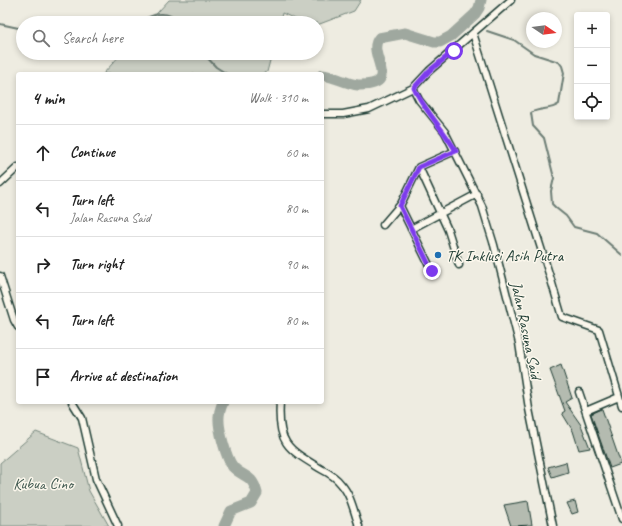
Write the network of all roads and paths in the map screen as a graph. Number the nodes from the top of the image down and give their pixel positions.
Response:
1 (511, 0) edge
2 (473, 33) junction
3 (414, 88) junction
4 (324, 114) edge
5 (456, 151) junction
6 (419, 167) junction
7 (16, 169) edge
8 (0, 184) edge
9 (477, 194) junction
10 (400, 206) junction
11 (441, 214) junction
12 (383, 225) dead end
13 (411, 229) junction
14 (460, 265) dead end
15 (432, 271) dead end
16 (0, 276) edge
17 (16, 324) edge
18 (579, 392) dead end
19 (619, 397) junction
20 (73, 404) edge
21 (280, 404) edge
22 (622, 406) edge
23 (586, 411) junction
24 (622, 519) edge
25 (118, 526) edge
26 (360, 526) edge
27 (553, 526) edge

1 - 2 street
2 - 3 street
2 - 19 street
3 - 4 street
3 - 5 street, Jalan Rasuna Said
5 - 6 street
5 - 9 street, Jalan Rasuna Said
6 - 10 street
6 - 11 street
7 - 8 street
9 - 11 street
9 - 27 street, Jalan Rasuna Said
10 - 12 street
10 - 13 street
11 - 13 street
11 - 14 street
13 - 15 street
16 - 17 street
18 - 23 street
19 - 22 street
19 - 23 street
20 - 25 street
21 - 26 street
23 - 24 street

